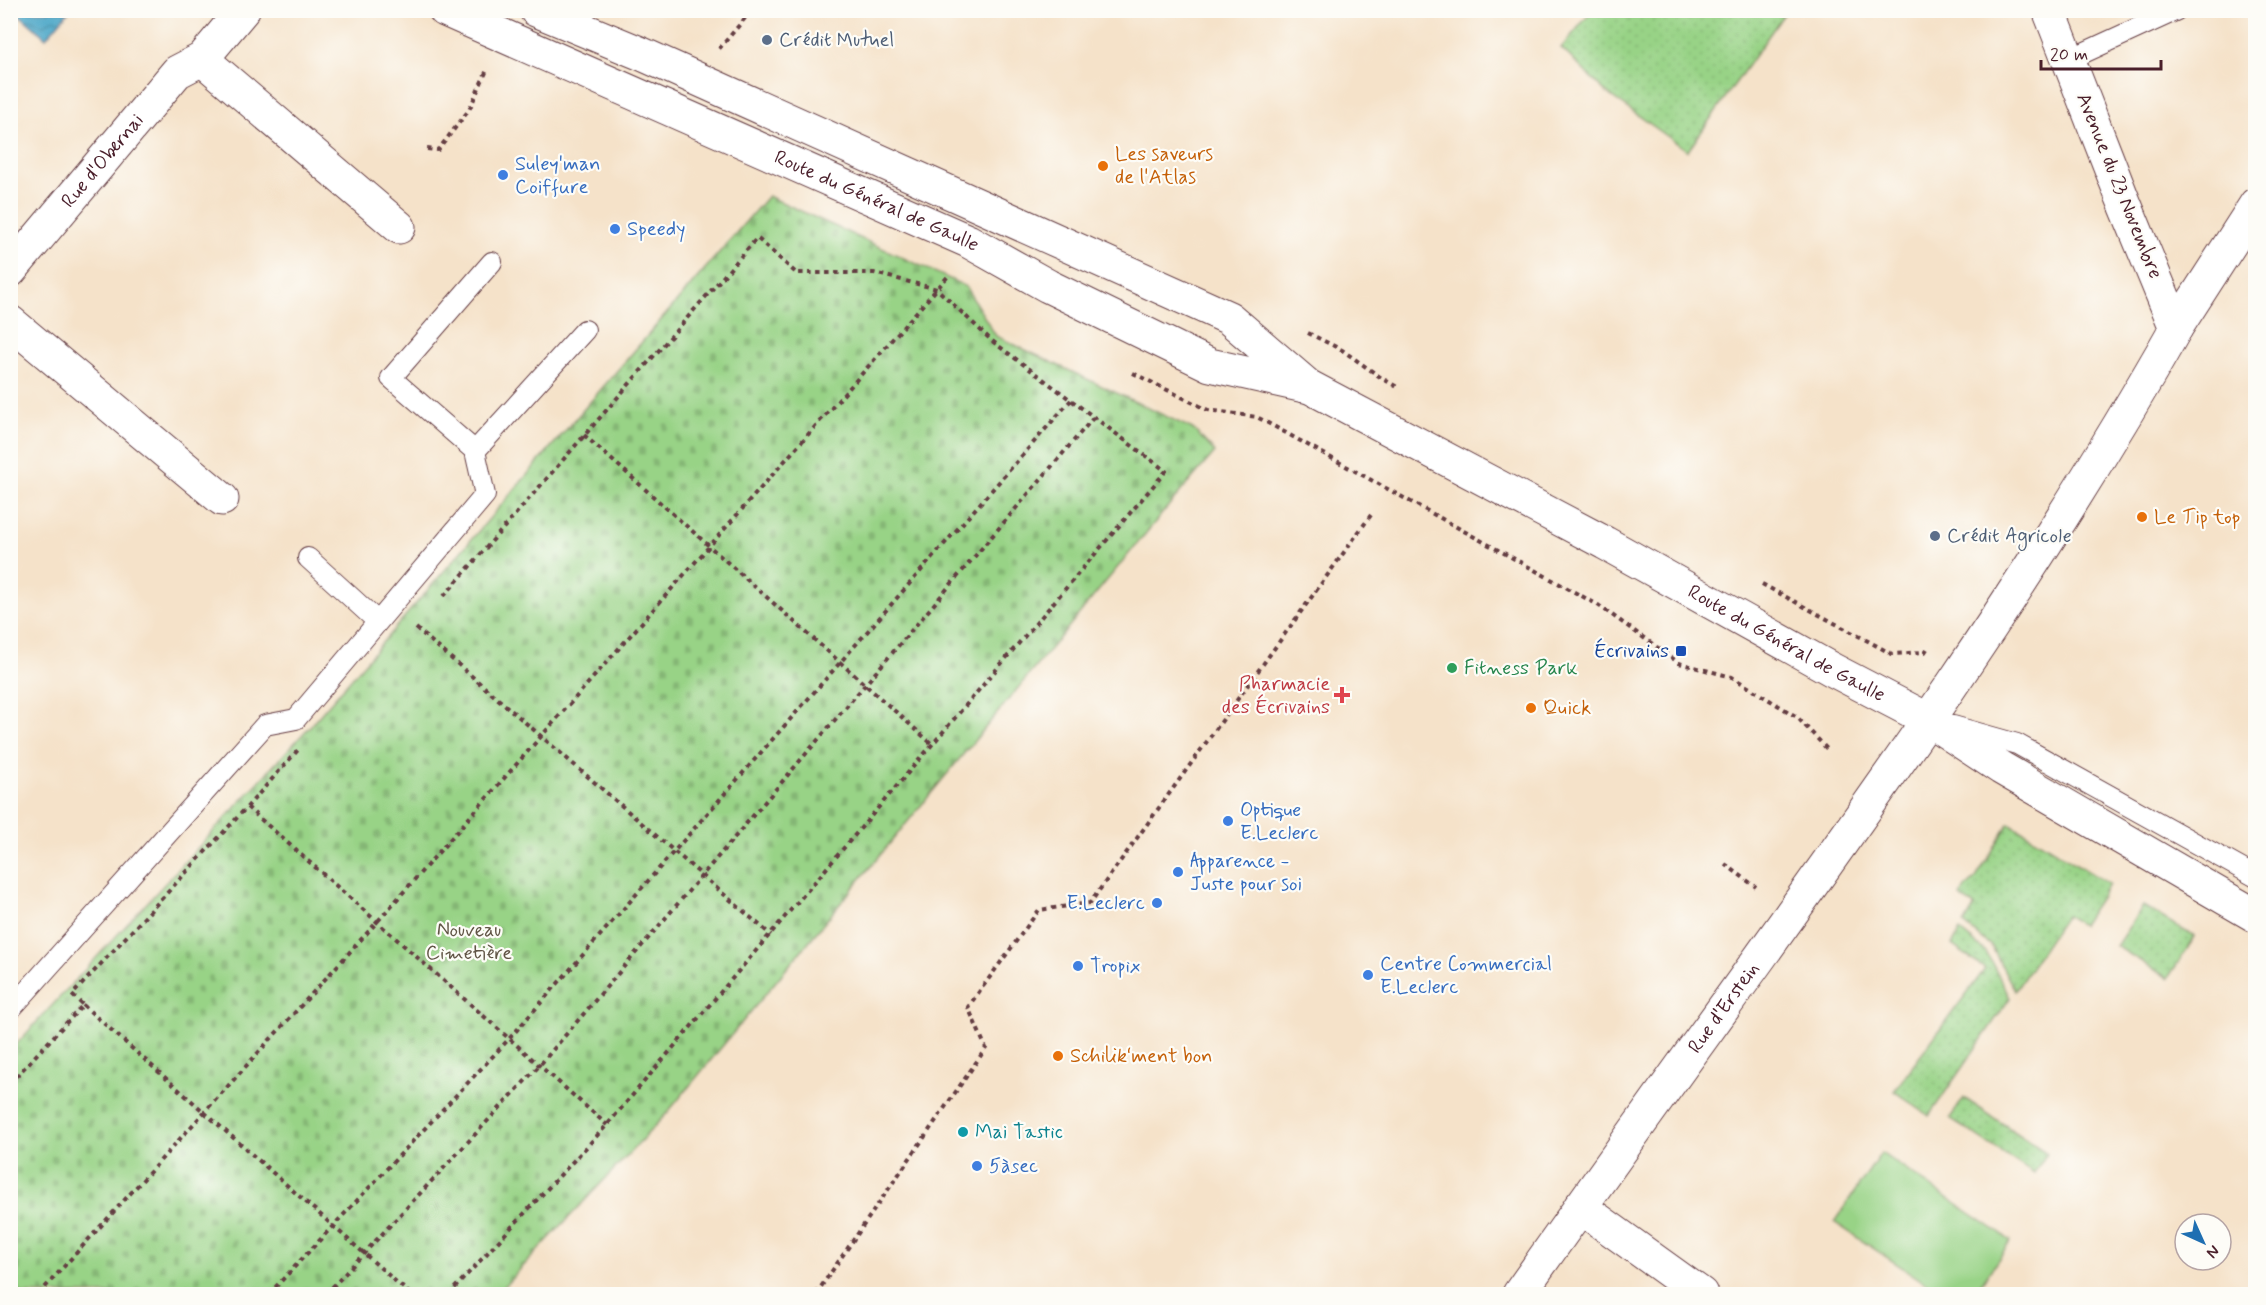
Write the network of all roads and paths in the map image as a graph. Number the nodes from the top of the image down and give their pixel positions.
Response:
1 (243, 10) edge
2 (445, 10) edge
3 (536, 10) edge
4 (752, 10) edge
5 (2049, 10) edge
6 (2177, 10) edge
7 (715, 54) dead end
8 (202, 59) junction
9 (2068, 60) junction
10 (490, 62) dead end
11 (427, 149) dead end
12 (2256, 204) edge
13 (399, 226) dead end
14 (757, 238) dead end
15 (492, 262) dead end
16 (10, 271) edge
17 (952, 272) dead end
18 (937, 289) junction
19 (10, 322) edge
20 (2176, 328) junction
21 (585, 330) dead end
22 (1308, 386) junction
23 (1071, 400) junction
24 (1094, 417) junction
25 (584, 435) dead end
26 (475, 451) junction
27 (222, 499) dead end
28 (1371, 515) dead end
29 (710, 547) junction
30 (308, 558) dead end
31 (377, 621) junction
32 (416, 628) dead end
33 (840, 662) junction
34 (866, 685) junction
35 (1927, 719) junction
36 (542, 736) junction
37 (932, 744) junction
38 (248, 807) dead end
39 (673, 850) junction
40 (1725, 864) dead end
41 (702, 876) junction
42 (2256, 878) edge
43 (1756, 887) dead end
44 (2256, 916) edge
45 (377, 922) junction
46 (771, 935) junction
47 (83, 1005) dead end
48 (10, 1010) edge
49 (509, 1039) junction
50 (539, 1066) junction
51 (204, 1112) junction
52 (607, 1125) junction
53 (1580, 1207) junction
54 (332, 1226) junction
55 (364, 1254) junction
56 (39, 1294) edge
57 (269, 1294) edge
58 (326, 1294) edge
59 (410, 1294) edge
60 (449, 1294) edge
61 (816, 1294) edge
62 (1519, 1294) edge
63 (1701, 1294) edge

1 - 8 main road, Rue d'Obernai
2 - 22 main road, Route du Général de Gaulle
3 - 22 main road, Route du Général de Gaulle
4 - 7 path
5 - 9 main road, Avenue du 23 Novembre
6 - 9 lane
8 - 13 main road
8 - 16 main road, Rue d'Obernai
9 - 20 main road, Avenue du 23 Novembre
10 - 11 path
12 - 20 main road, Rue d'Erstein
14 - 18 path
15 - 26 lane
17 - 18 path
18 - 23 path
18 - 29 path
19 - 27 main road
20 - 35 main road, Rue d'Erstein
21 - 26 lane
22 - 35 main road, Route du Général de Gaulle
23 - 24 path
23 - 33 path
24 - 34 path
24 - 37 path
25 - 29 path
26 - 31 lane
28 - 61 path
29 - 33 path
29 - 36 path
30 - 31 lane
31 - 48 lane
32 - 36 path
33 - 34 path
33 - 39 path
34 - 37 path
34 - 41 path
35 - 42 lane
35 - 44 main road, Route du Général de Gaulle
35 - 53 main road, Rue d'Erstein
36 - 39 path
36 - 45 path
37 - 46 path
38 - 45 path
39 - 41 path
39 - 49 path
40 - 43 path
41 - 46 path
41 - 50 path
45 - 49 path
45 - 51 path
46 - 52 path
47 - 51 path
49 - 50 path
49 - 54 path
50 - 52 path
50 - 55 path
51 - 54 path
51 - 56 path
52 - 60 path
53 - 62 main road, Rue d'Erstein
53 - 63 main road
54 - 55 path
54 - 57 path
55 - 58 path
55 - 59 path

